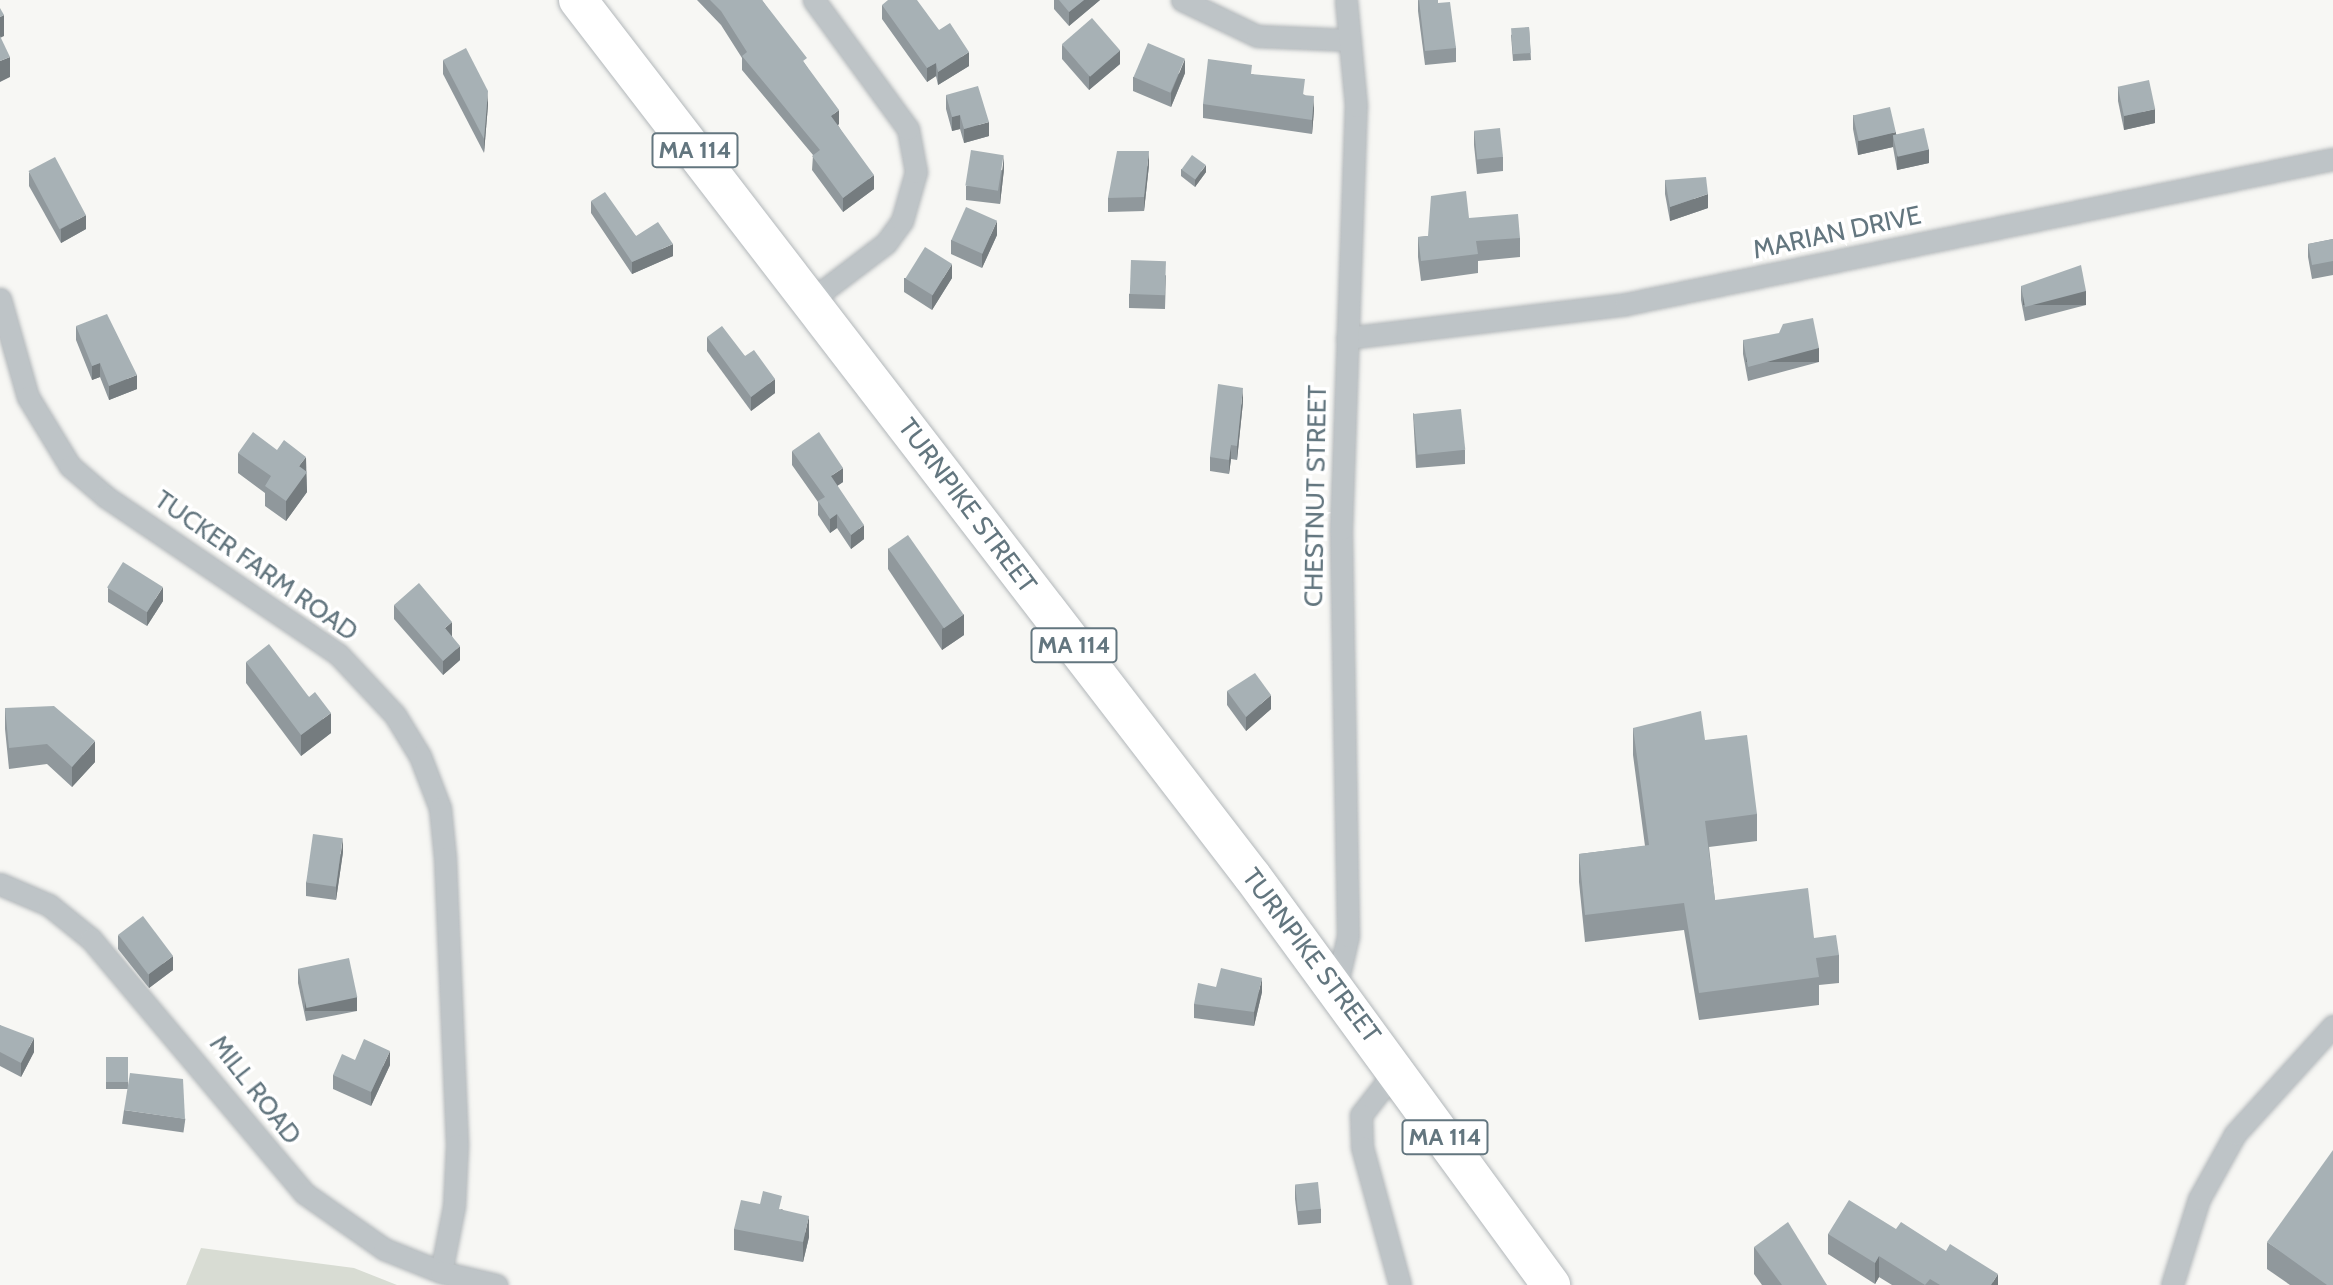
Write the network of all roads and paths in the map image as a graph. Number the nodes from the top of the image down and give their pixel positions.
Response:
1 (578, 0) edge
2 (814, 0) edge
3 (1182, 0) edge
4 (1346, 0) edge
5 (1350, 40) junction
6 (2333, 159) edge
7 (0, 299) edge
8 (811, 300) junction
9 (1347, 338) junction
10 (0, 884) edge
11 (1335, 992) junction
12 (2333, 1026) edge
13 (1396, 1070) junction
14 (441, 1272) junction
15 (497, 1285) edge
16 (1400, 1285) edge
17 (1551, 1285) edge
18 (2172, 1285) edge

1 - 8 highway, TURNPIKE STREET / MA 114
2 - 8 street
3 - 5 street
4 - 5 street, CHESTNUT STREET
5 - 9 street, CHESTNUT STREET
6 - 9 street, MARIAN DRIVE
7 - 14 street, TUCKER FARM ROAD
8 - 11 highway, TURNPIKE STREET / MA 114
9 - 11 street, CHESTNUT STREET
10 - 14 street, MILL ROAD
11 - 13 highway, TURNPIKE STREET / MA 114
12 - 18 street
13 - 16 street
13 - 17 highway, TURNPIKE STREET / MA 114
14 - 15 street, MILL ROAD

